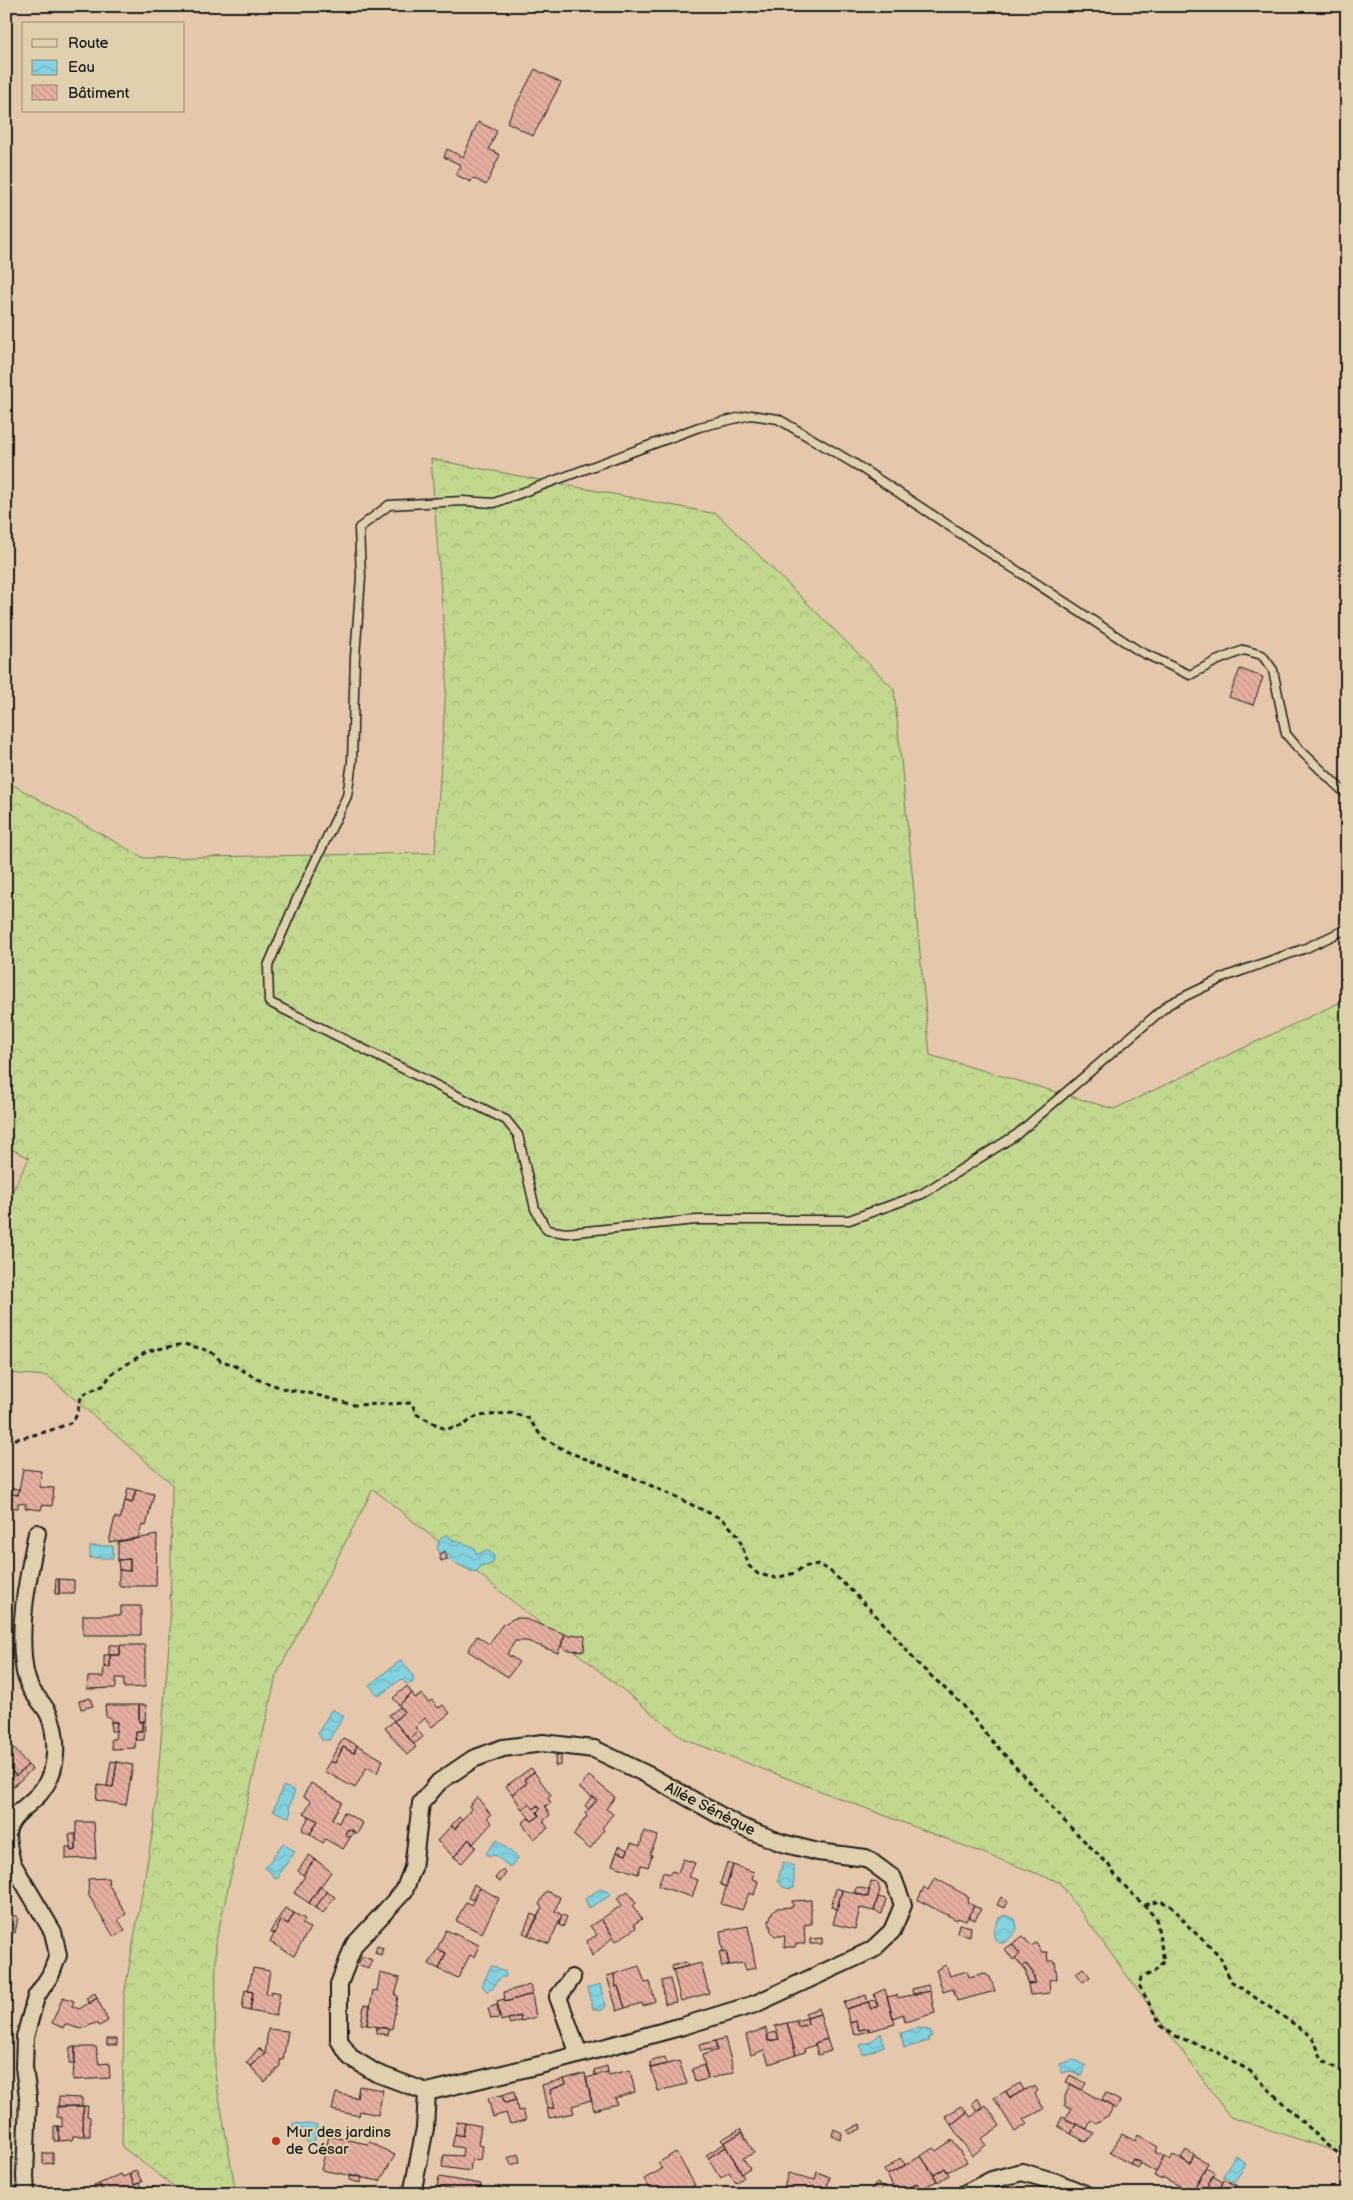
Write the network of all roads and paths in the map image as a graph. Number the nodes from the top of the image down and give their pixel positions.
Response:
1 (1347, 796) edge
2 (1347, 929) edge
3 (6, 1440) edge
4 (37, 1533) dead end
5 (1144, 1905) junction
6 (572, 1978) dead end
7 (580, 2054) junction
8 (1347, 2074) edge
9 (428, 2092) junction
10 (1347, 2159) edge
11 (26, 2194) edge
12 (412, 2194) edge
13 (964, 2194) edge
14 (1085, 2194) edge

1 - 2 lane
3 - 5 path
4 - 11 street
5 - 8 path
5 - 10 path
6 - 7 street
7 - 9 street, Allée Sénèque
7 - 9 street, Allée Sénèque
9 - 12 street
13 - 14 street

